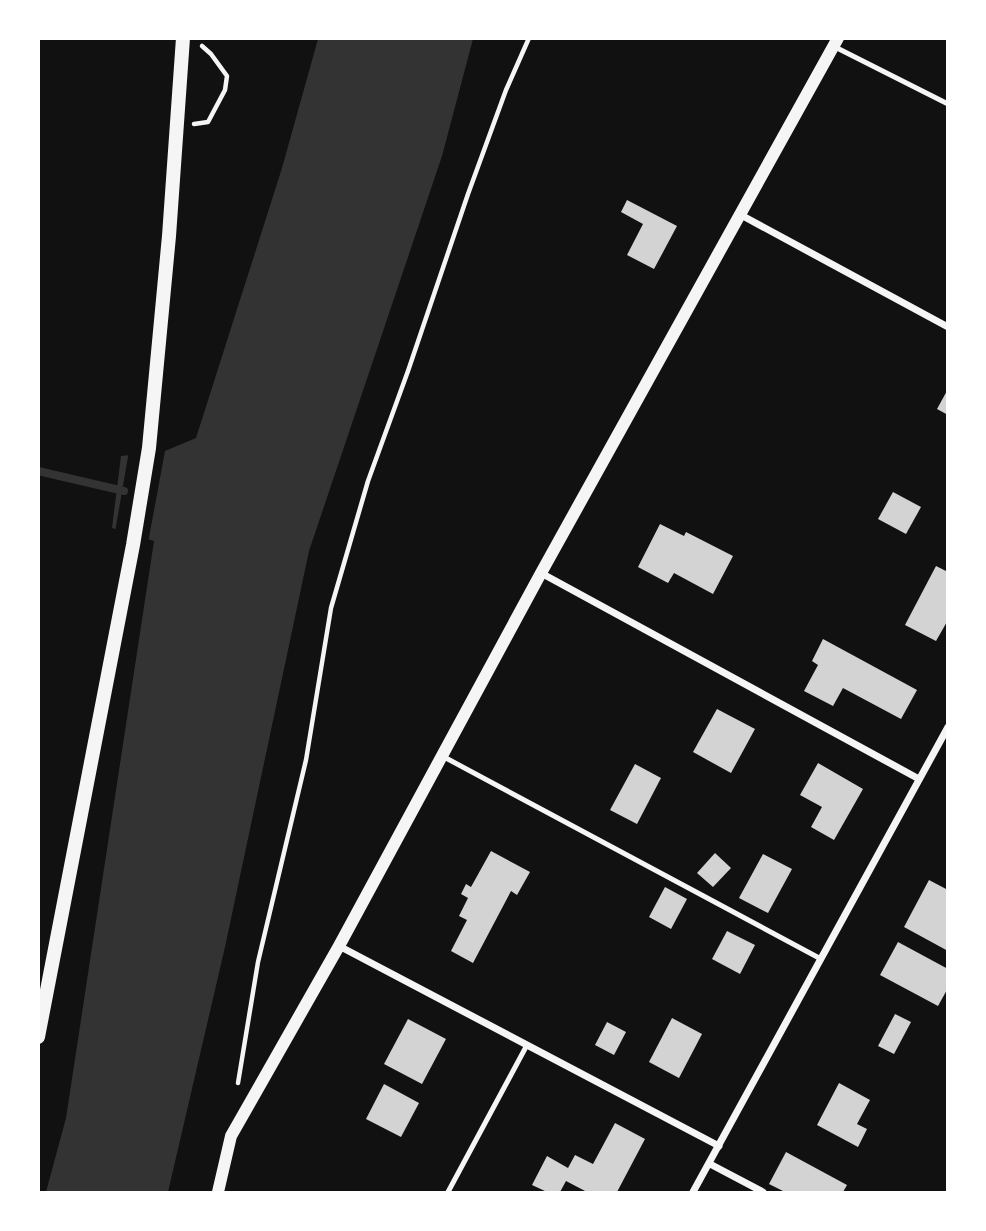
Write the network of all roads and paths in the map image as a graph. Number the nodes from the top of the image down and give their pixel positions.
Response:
1 (183, 38) edge
2 (194, 38) edge
3 (528, 38) edge
4 (836, 43) edge
5 (947, 104) edge
6 (177, 126) junction
7 (741, 215) junction
8 (947, 327) edge
9 (541, 573) junction
10 (947, 727) edge
11 (442, 755) junction
12 (919, 779) junction
13 (339, 946) junction
14 (821, 958) junction
15 (38, 1037) edge
16 (527, 1045) junction
17 (238, 1086) dead end
18 (719, 1146) junction
19 (710, 1164) junction
20 (218, 1192) edge
21 (447, 1192) edge
22 (693, 1192) edge
23 (763, 1192) edge

1 - 6 main road
2 - 6 path
3 - 17 path
4 - 5 lane
4 - 7 street
6 - 15 main road
7 - 8 street
7 - 9 street
9 - 11 street
9 - 12 street
10 - 12 street
11 - 13 street
11 - 14 lane
12 - 14 street
13 - 16 street
13 - 20 street
14 - 18 street
16 - 18 street
16 - 21 lane
18 - 19 street
19 - 22 street
19 - 23 street

